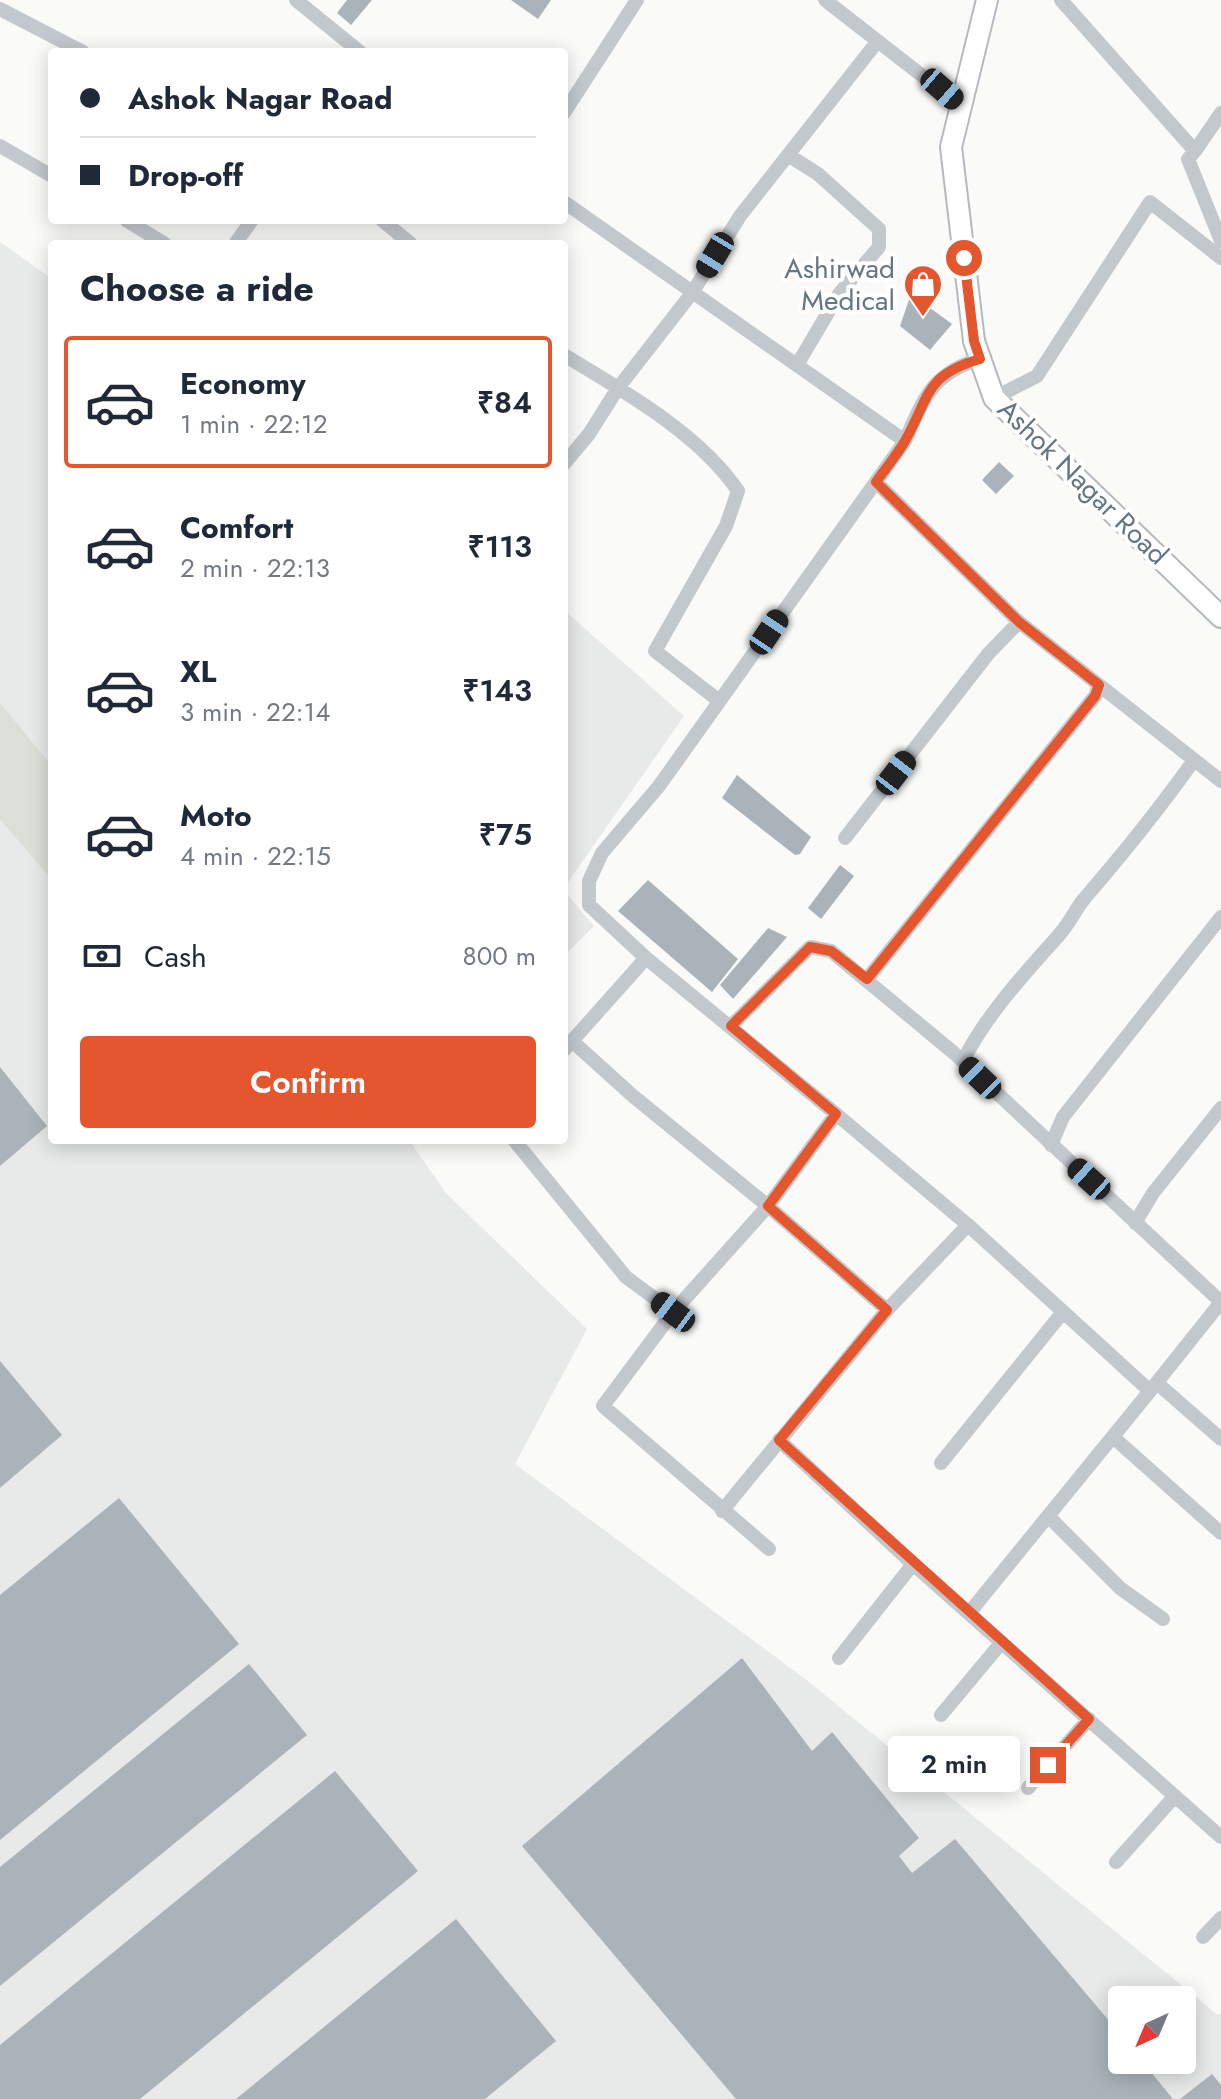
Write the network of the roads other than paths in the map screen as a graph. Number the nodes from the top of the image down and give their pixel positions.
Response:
1 (296, 0) edge
2 (637, 0) edge
3 (825, 0) edge
4 (987, 0) edge
5 (1061, 0) edge
6 (0, 9) edge
7 (877, 42) junction
8 (75, 48) edge
9 (355, 48) edge
10 (961, 106) junction
11 (568, 107) edge
12 (1221, 113) edge
13 (0, 146) edge
14 (1195, 151) junction
15 (788, 155) junction
16 (48, 174) edge
17 (568, 205) edge
18 (132, 224) edge
19 (387, 224) edge
20 (158, 240) edge
21 (406, 240) edge
22 (1221, 241) edge
23 (1221, 258) edge
24 (692, 293) junction
25 (568, 357) edge
26 (980, 359) junction
27 (797, 365) junction
28 (618, 388) junction
29 (994, 398) junction
30 (905, 441) junction
31 (568, 459) edge
32 (876, 482) junction
33 (1221, 617) edge
34 (1019, 622) junction
35 (1099, 685) junction
36 (718, 700) junction
37 (1194, 760) junction
38 (1221, 781) edge
39 (845, 838) dead end
40 (1221, 917) edge
41 (646, 958) junction
42 (867, 979) junction
43 (731, 1026) junction
44 (568, 1046) edge
45 (963, 1061) junction
46 (1221, 1108) edge
47 (836, 1114) junction
48 (517, 1144) edge
49 (1051, 1145) junction
50 (768, 1206) junction
51 (1135, 1223) junction
52 (968, 1225) junction
53 (887, 1310) junction
54 (673, 1312) junction
55 (1063, 1312) junction
56 (1154, 1387) junction
57 (1113, 1437) junction
58 (1221, 1439) edge
59 (779, 1440) junction
60 (941, 1463) dead end
61 (722, 1511) junction
62 (1048, 1516) junction
63 (1221, 1533) edge
64 (769, 1549) dead end
65 (913, 1564) junction
66 (969, 1613) junction
67 (1163, 1619) dead end
68 (1002, 1642) junction
69 (839, 1658) dead end
70 (941, 1715) dead end
71 (1089, 1719) junction
72 (1028, 1788) dead end
73 (1175, 1796) junction
74 (1221, 1837) edge
75 (1116, 1862) dead end
76 (1221, 1918) edge
77 (1203, 1937) dead end

1 - 9 street
2 - 11 street
3 - 7 street
4 - 10 street, Ashok Nagar Road
5 - 14 street
6 - 8 street
7 - 10 street
7 - 15 street
10 - 26 street, Ashok Nagar Road
12 - 14 street
13 - 16 street
14 - 22 street
15 - 24 street
15 - 27 street
17 - 24 street
18 - 20 street
19 - 21 street
23 - 29 street
24 - 27 street
24 - 28 street
25 - 28 street
26 - 29 street, Ashok Nagar Road
26 - 30 street
27 - 30 street
28 - 31 street
28 - 36 street
29 - 33 street, Ashok Nagar Road
30 - 32 street
32 - 34 street
32 - 36 street
34 - 35 street
34 - 39 street
35 - 37 street
35 - 42 street
36 - 41 street
37 - 38 street
37 - 45 street
40 - 49 street
41 - 43 street
41 - 44 street
42 - 43 street
42 - 45 street
43 - 47 street
44 - 50 street
45 - 49 street
46 - 51 street
47 - 50 street
47 - 52 street
48 - 54 street
49 - 51 street
50 - 53 street
50 - 54 street
51 - 56 street
52 - 53 street
52 - 55 street
53 - 59 street
54 - 61 street
55 - 56 street
55 - 60 street
56 - 57 street
56 - 58 street
57 - 62 street
57 - 63 street
59 - 61 street
59 - 65 street
61 - 64 street
62 - 66 street
62 - 67 street
65 - 66 street
65 - 69 street
66 - 68 street
68 - 70 street
68 - 71 street
71 - 72 street
71 - 73 street
73 - 74 street
73 - 75 street
76 - 77 street

